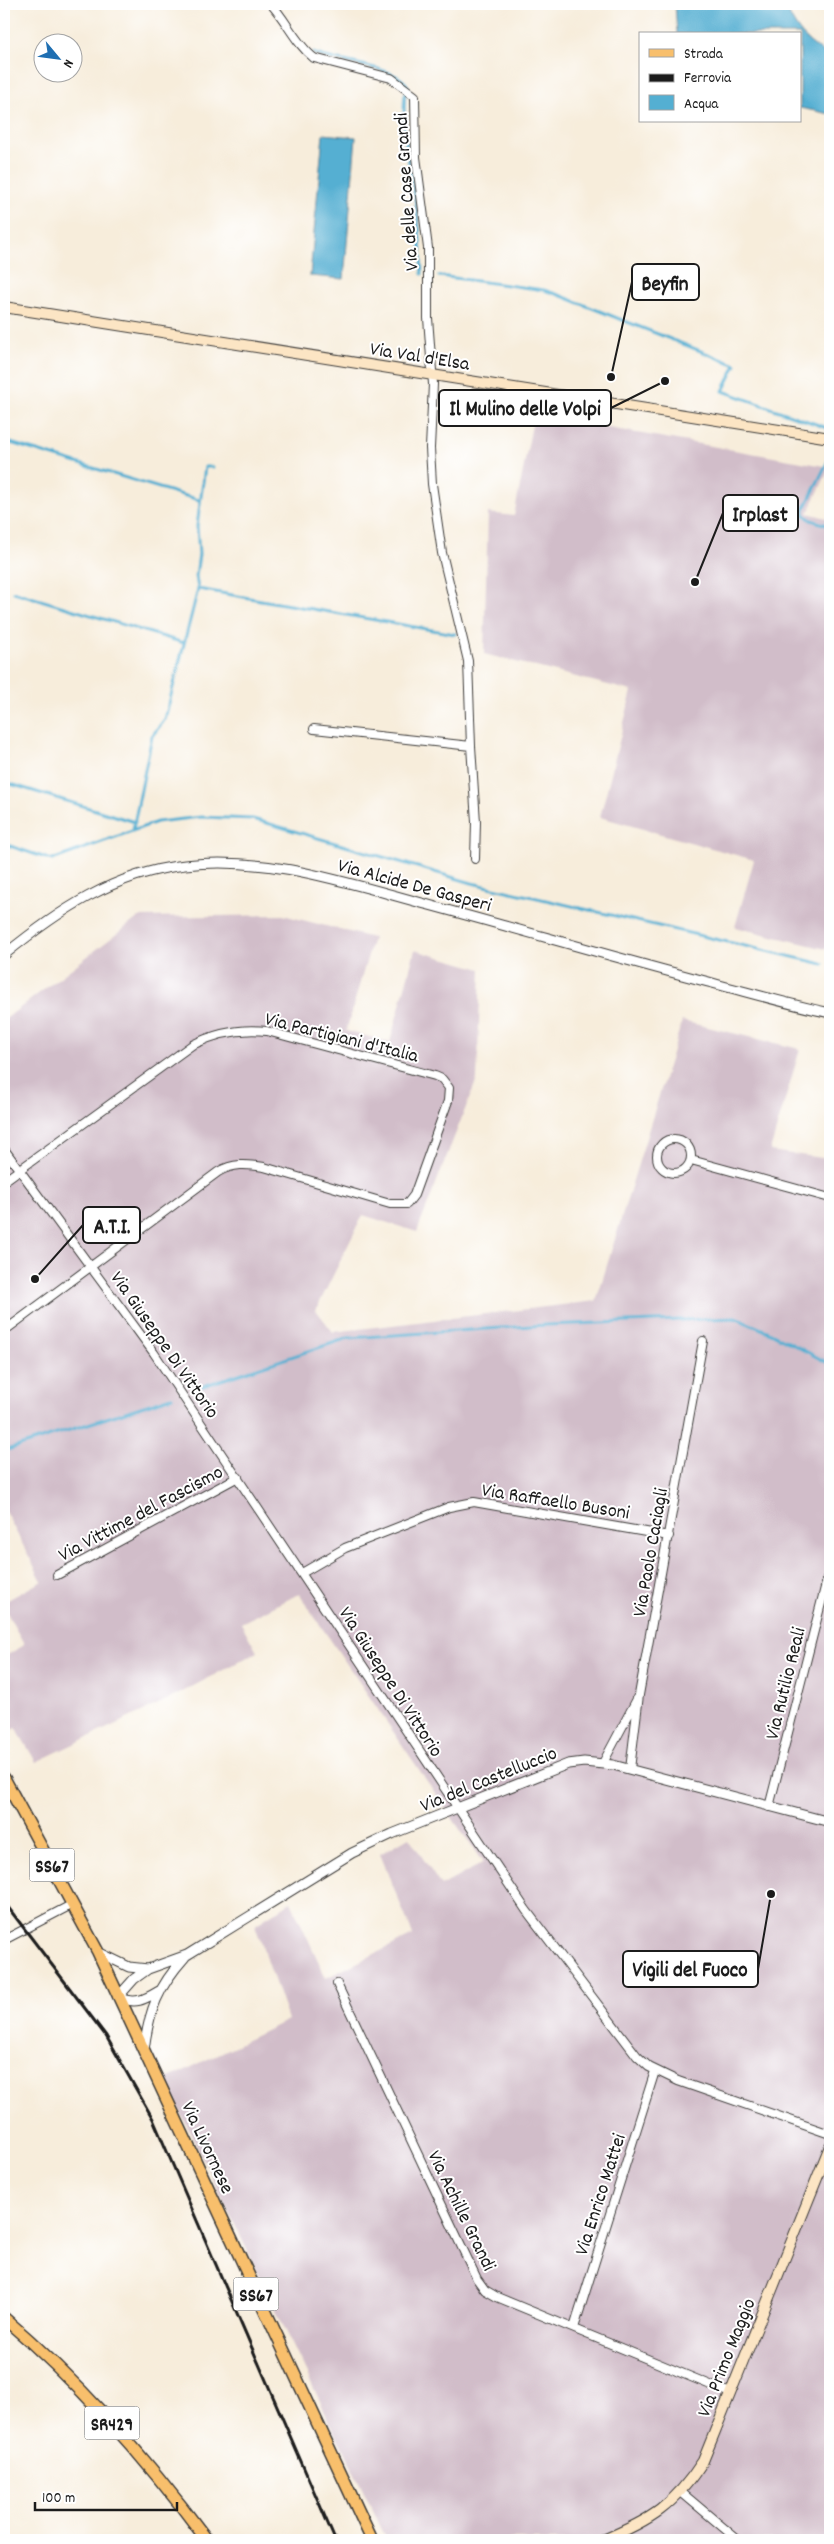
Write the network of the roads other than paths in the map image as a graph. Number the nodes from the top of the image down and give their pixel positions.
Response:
1 (271, 4) edge
2 (4, 307) edge
3 (432, 376) junction
4 (830, 438) edge
5 (314, 729) dead end
6 (470, 746) junction
7 (475, 859) dead end
8 (4, 955) edge
9 (830, 1013) edge
10 (4, 1149) edge
11 (691, 1160) junction
12 (19, 1170) junction
13 (4, 1181) edge
14 (830, 1198) edge
15 (91, 1265) junction
16 (4, 1331) edge
17 (703, 1341) dead end
18 (238, 1477) junction
19 (668, 1536) junction
20 (830, 1568) edge
21 (302, 1573) junction
22 (57, 1575) dead end
23 (639, 1695) junction
24 (603, 1763) junction
25 (630, 1769) junction
26 (4, 1778) edge
27 (769, 1807) junction
28 (457, 1810) junction
29 (830, 1822) edge
30 (73, 1904) junction
31 (4, 1940) edge
32 (98, 1952) junction
33 (187, 1955) junction
34 (148, 1969) junction
35 (337, 1984) dead end
36 (159, 1991) junction
37 (118, 1996) junction
38 (144, 2050) junction
39 (656, 2071) junction
40 (830, 2134) edge
41 (830, 2146) edge
42 (4, 2318) edge
43 (574, 2328) junction
44 (730, 2393) junction
45 (681, 2492) junction
46 (372, 2539) edge
47 (207, 2540) edge
48 (603, 2540) edge
49 (738, 2540) edge

1 - 3 street, Via delle Case Grandi
2 - 3 main road, Via Val d'Elsa
3 - 4 main road, Via Val d'Elsa
3 - 6 street
5 - 6 street
6 - 7 street
8 - 9 street, Via Alcide De Gasperi
10 - 12 street, Via Giuseppe Di Vittorio
11 - 11 street
11 - 14 street
12 - 13 street, Via Partigiani d'Italia
12 - 15 street, Via Giuseppe Di Vittorio
12 - 15 street, Via Partigiani d'Italia
15 - 16 street
15 - 18 street, Via Giuseppe Di Vittorio
17 - 19 street, Via Paolo Caciagli
18 - 21 street, Via Giuseppe Di Vittorio
18 - 22 street, Via Vittime del Fascismo
19 - 21 street, Via Raffaello Busoni
19 - 23 street, Via Paolo Caciagli
20 - 27 street, Via Rutilio Reali
21 - 28 street, Via Giuseppe Di Vittorio
23 - 24 street
23 - 25 street, Via Paolo Caciagli
24 - 25 street, Via del Castelluccio
24 - 28 street, Via del Castelluccio
25 - 27 street, Via del Castelluccio
26 - 30 main road, Via Livornese / SS67
27 - 29 street, Via del Castelluccio
28 - 33 street, Via del Castelluccio
28 - 39 street, Via Giuseppe Di Vittorio
30 - 31 street
30 - 32 main road, Via Livornese / SS67
32 - 34 street, Via del Castelluccio
32 - 37 main road, Via Livornese / SS67
33 - 34 street, Via del Castelluccio
33 - 36 street, Via del Castelluccio
34 - 37 street, Via del Castelluccio
35 - 43 street, Via Achille Grandi
36 - 37 street, Via del Castelluccio
36 - 38 street, Via del Castelluccio
37 - 38 main road, Via Livornese / SS67
38 - 46 main road, Via Livornese / SS67
39 - 40 street, Via Giuseppe Di Vittorio
39 - 43 street, Via Enrico Mattei
41 - 44 main road, Via Primo Maggio
42 - 47 main road, SR429
43 - 44 street, Via Achille Grandi
44 - 45 main road, Via Primo Maggio
45 - 48 main road, Via Primo Maggio
45 - 49 street

